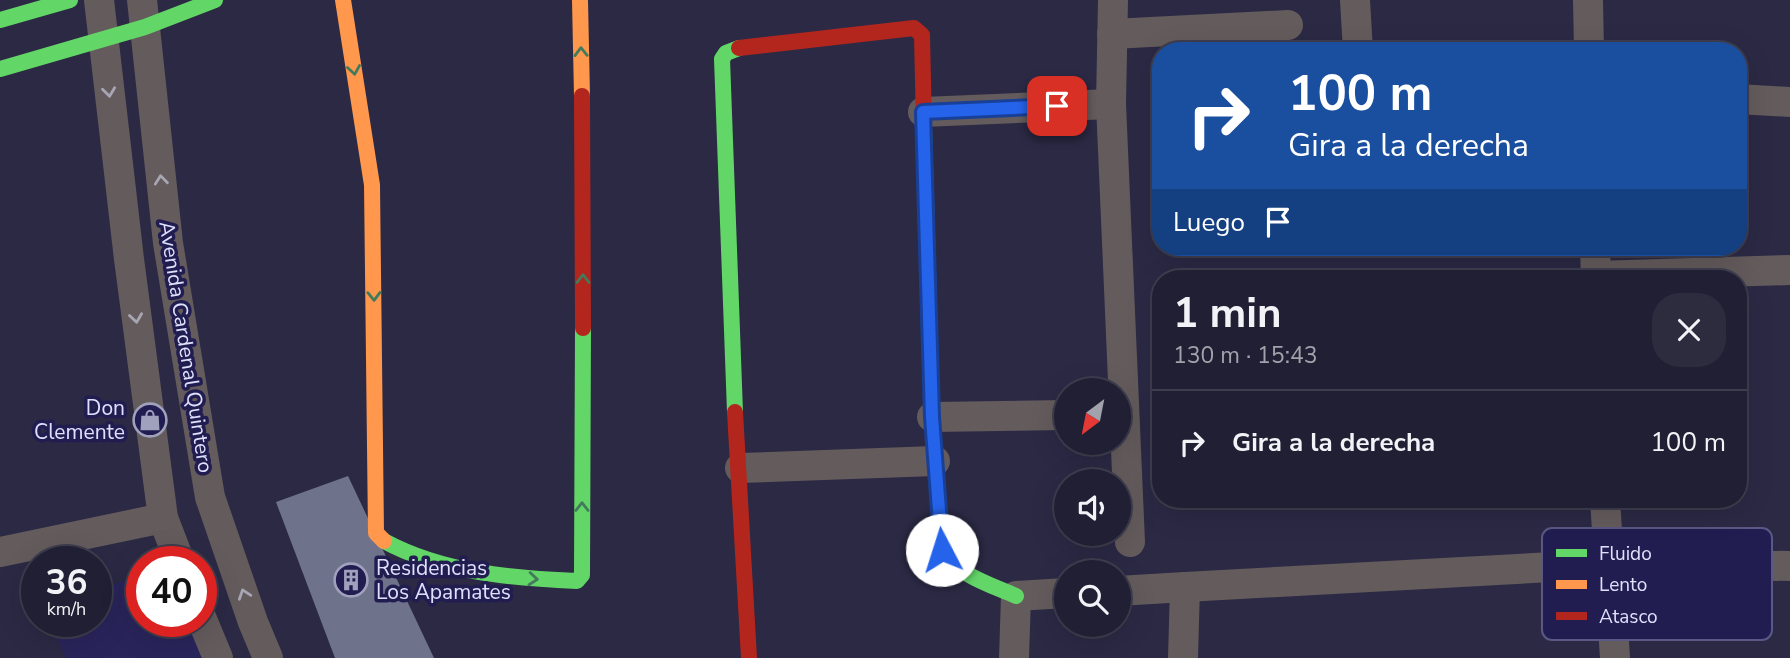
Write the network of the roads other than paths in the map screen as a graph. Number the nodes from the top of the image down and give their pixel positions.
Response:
1 (70, 0) edge
2 (99, 0) edge
3 (215, 0) edge
4 (343, 0) edge
5 (580, 0) edge
6 (1113, 0) edge
7 (1355, 0) edge
8 (1588, 0) edge
9 (143, 13) edge
10 (0, 20) edge
11 (1288, 25) dead end
12 (1112, 34) junction
13 (103, 37) junction
14 (1358, 42) edge
15 (1589, 42) edge
16 (0, 69) edge
17 (1747, 100) edge
18 (1790, 103) edge
19 (1111, 104) junction
20 (923, 112) junction
21 (1790, 270) edge
22 (1747, 272) edge
23 (1121, 378) edge
24 (1054, 415) edge
25 (932, 417) junction
26 (935, 461) junction
27 (740, 468) junction
28 (1605, 508) edge
29 (163, 518) junction
30 (1606, 528) edge
31 (174, 546) edge
32 (0, 552) edge
33 (1772, 566) edge
34 (1790, 566) edge
35 (1542, 568) edge
36 (1185, 587) junction
37 (1131, 590) edge
38 (1054, 594) edge
39 (1016, 596) junction
40 (209, 637) edge
41 (1613, 640) edge
42 (218, 658) edge
43 (268, 658) edge
44 (748, 658) edge
45 (1014, 658) edge
46 (1183, 658) edge
47 (1615, 658) edge

1 - 10 street
2 - 13 street, Avenida Cardenal Quintero
3 - 9 street
4 -> 5 street
6 - 12 street
7 - 14 street
8 - 15 street
9 - 13 street
43 -> 9 street, Avenida Cardenal Quintero
11 - 12 street
12 - 19 street
13 - 16 street
13 -> 29 street, Avenida Cardenal Quintero
17 - 18 street
19 - 20 street
19 - 23 street
20 - 25 street
20 - 27 street
21 - 22 street
24 - 25 street
25 - 26 street
26 - 27 street
26 - 39 street
27 - 44 street
28 - 30 street
29 - 31 street, Avenida Cardenal Quintero
29 - 32 street
33 - 34 street
35 - 36 street
36 - 37 street
36 - 46 street
38 - 39 street
39 - 45 street
40 - 42 street
41 - 47 street

